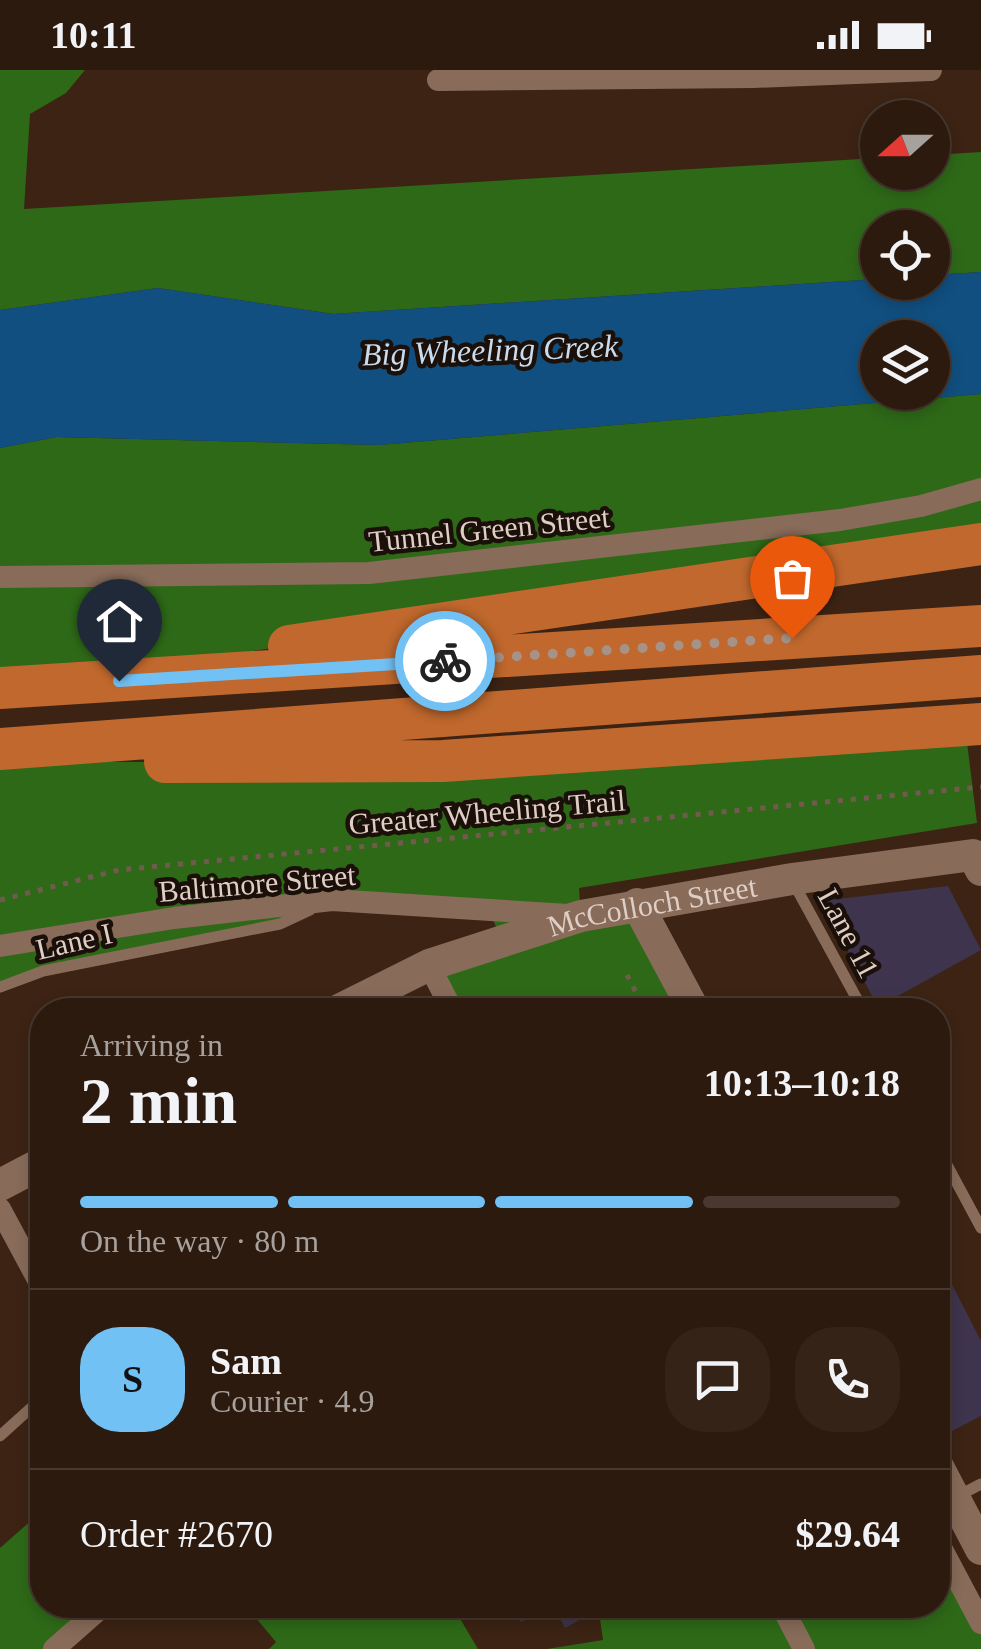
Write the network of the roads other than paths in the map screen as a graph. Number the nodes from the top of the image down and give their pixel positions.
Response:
1 (931, 70) edge
2 (438, 80) dead end
3 (981, 489) edge
4 (981, 544) edge
5 (0, 576) edge
6 (981, 626) edge
7 (981, 676) edge
8 (5, 688) edge
9 (981, 724) edge
10 (0, 749) edge
11 (0, 762) edge
12 (978, 860) edge
13 (792, 879) junction
14 (332, 900) junction
15 (637, 904) junction
16 (581, 916) junction
17 (0, 946) edge
18 (429, 964) junction
19 (0, 987) edge
20 (362, 998) edge
21 (446, 998) edge
22 (688, 998) edge
23 (856, 998) edge
24 (30, 1169) edge
25 (950, 1170) edge
26 (0, 1185) edge
27 (0, 1208) edge
28 (981, 1228) edge
29 (30, 1264) edge
30 (30, 1409) edge
31 (0, 1436) edge
32 (968, 1491) edge
33 (981, 1549) edge
34 (950, 1565) edge
35 (89, 1618) edge
36 (788, 1618) edge
37 (981, 1623) edge
38 (54, 1649) edge
39 (804, 1649) edge

1 - 2 street
3 - 5 street, Tunnel Green Street
4 - 8 highway
6 - 8 highway
7 - 10 highway
9 - 11 highway
12 - 13 street, McColloch Street
13 - 15 street, McColloch Street
13 - 23 lane, Lane 11
14 - 16 street, Baltimore Street
14 - 17 street, Baltimore Street
14 - 19 lane, Lane I
15 - 16 street, McColloch Street
15 - 22 street
16 - 18 street, McColloch Street
18 - 20 street, McColloch Street
18 - 21 street
24 - 26 street
25 - 28 lane
27 - 29 street
30 - 31 lane
32 - 33 street
34 - 37 street
35 - 38 street
36 - 39 street

